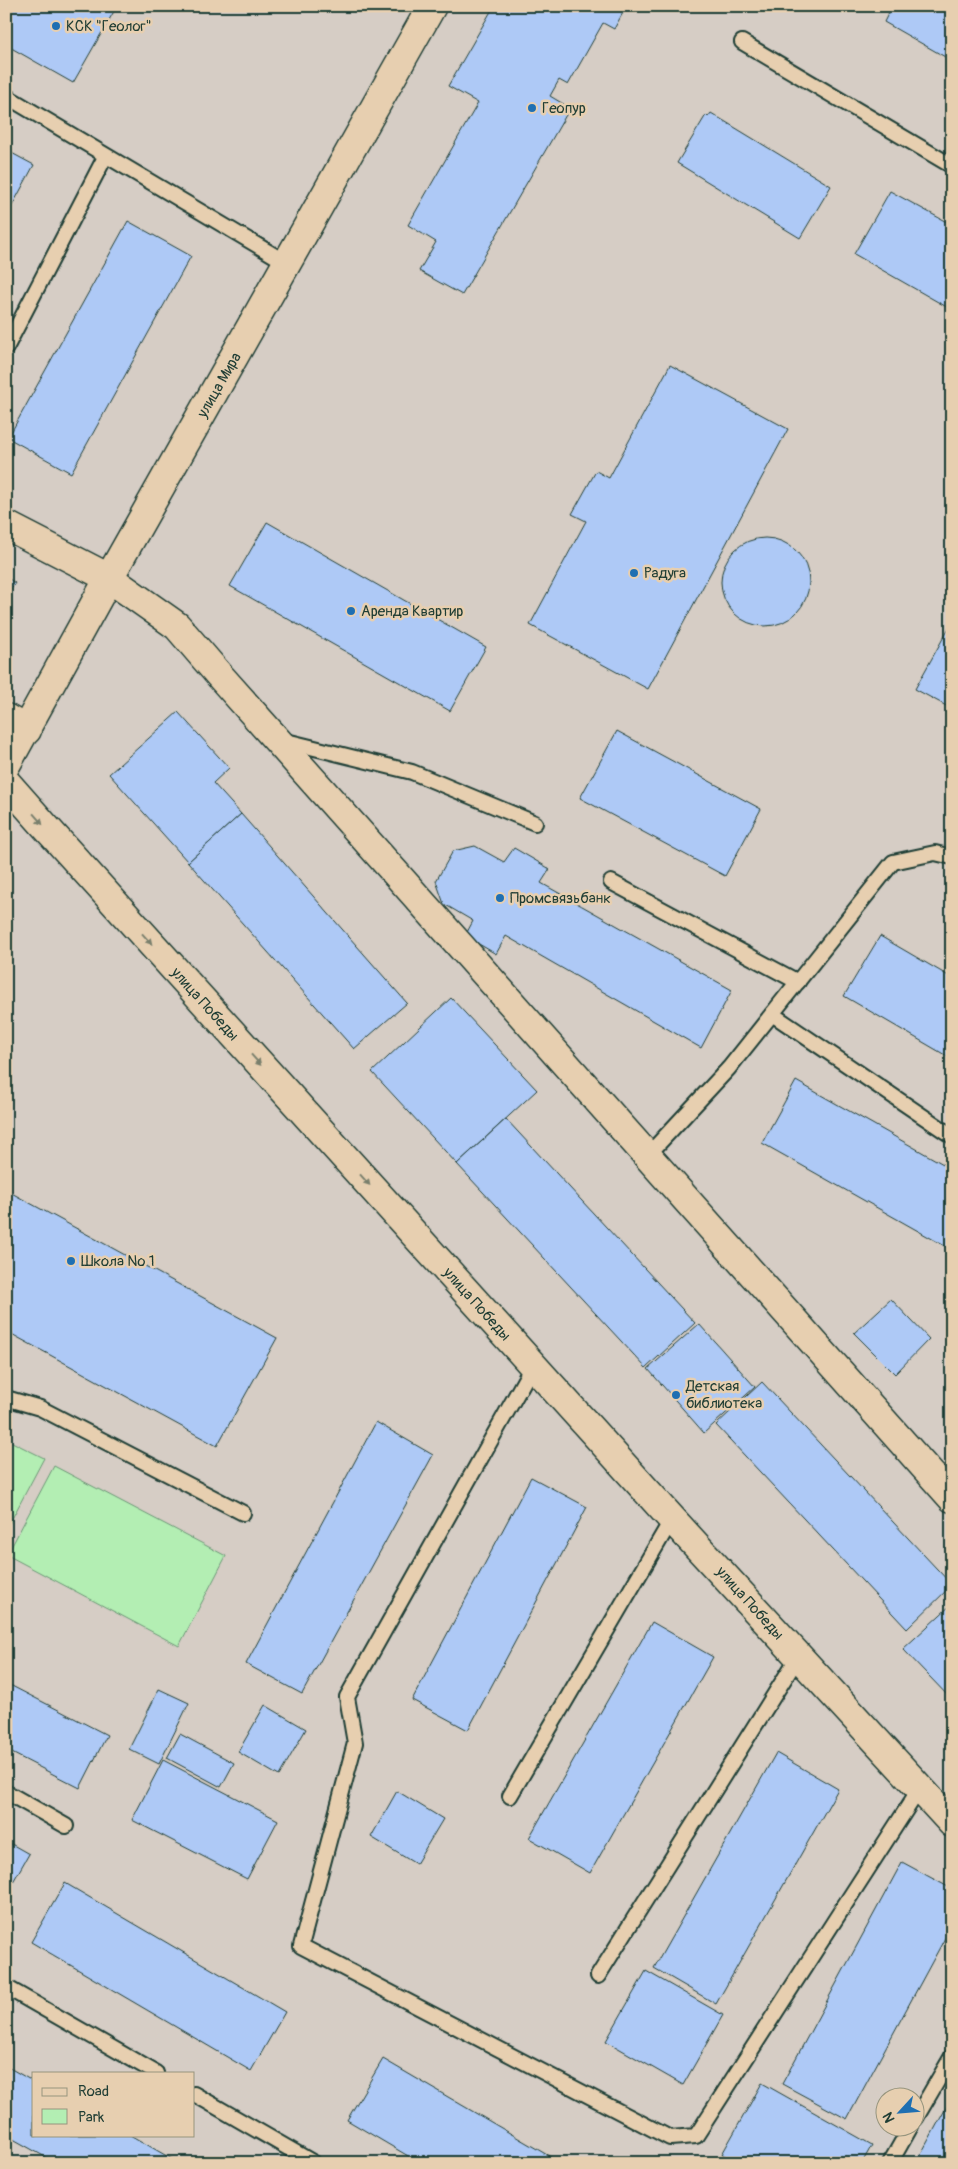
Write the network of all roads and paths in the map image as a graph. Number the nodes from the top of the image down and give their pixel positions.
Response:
1 (432, 6) edge
2 (742, 42) dead end
3 (6, 96) edge
4 (105, 157) junction
5 (952, 166) edge
6 (287, 263) junction
7 (6, 348) edge
8 (6, 525) edge
9 (109, 578) junction
10 (17, 724) edge
11 (276, 738) junction
12 (6, 765) edge
13 (6, 782) edge
14 (535, 823) dead end
15 (952, 857) edge
16 (611, 882) dead end
17 (798, 982) junction
18 (772, 1014) junction
19 (952, 1136) edge
20 (647, 1156) junction
21 (533, 1365) junction
22 (6, 1398) edge
23 (949, 1485) edge
24 (244, 1513) dead end
25 (672, 1519) junction
26 (798, 1656) junction
27 (920, 1788) junction
28 (6, 1792) edge
29 (510, 1796) dead end
30 (952, 1822) edge
31 (66, 1826) dead end
32 (598, 1976) dead end
33 (6, 1988) edge
34 (952, 2056) edge
35 (154, 2072) edge
36 (195, 2095) edge
37 (926, 2101) edge
38 (905, 2136) edge
39 (314, 2163) edge
40 (890, 2163) edge

1 - 6 street, улица Мира
2 - 5 lane
3 - 4 lane
4 - 6 lane
4 - 7 lane
6 - 9 street, улица Мира
8 - 9 street
9 - 10 street, улица Мира
9 - 11 street
10 - 12 street, улица Мира
11 - 14 lane
11 - 20 street
13 -> 21 street, улица Победы
15 - 17 lane
16 - 17 lane
17 - 18 lane
18 - 19 lane
18 - 20 lane
20 - 23 street
21 - 25 street, улица Победы
21 - 27 lane
22 - 24 lane
25 - 26 street, улица Победы
25 - 29 lane
26 - 27 street, улица Победы
26 - 32 lane
27 - 30 street, улица Победы
28 - 31 lane
33 - 35 lane
34 - 37 lane
36 - 39 lane
38 - 40 lane

